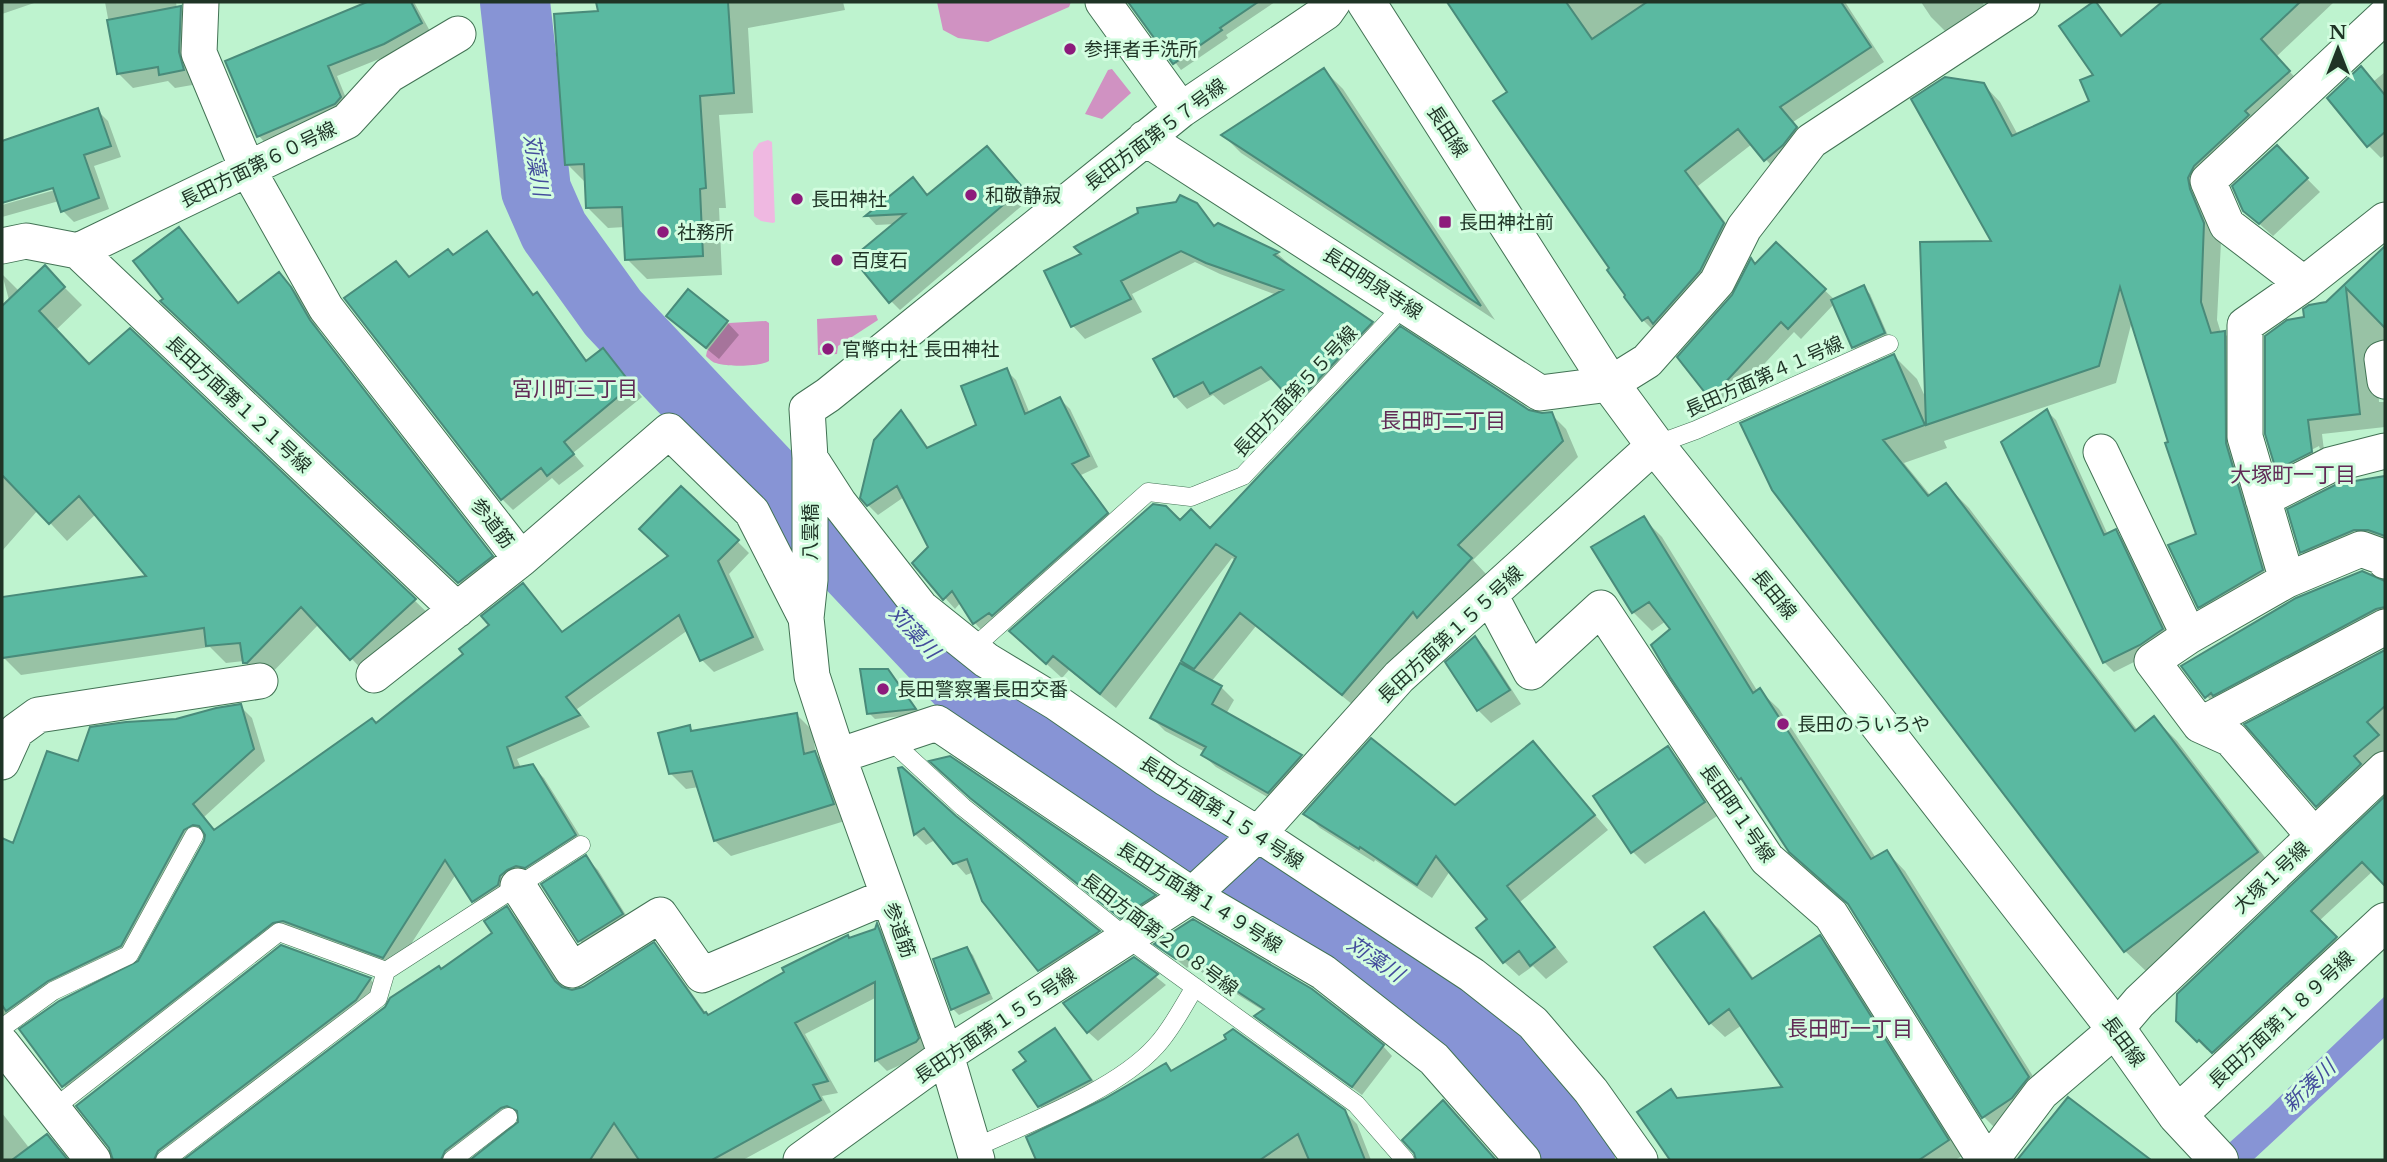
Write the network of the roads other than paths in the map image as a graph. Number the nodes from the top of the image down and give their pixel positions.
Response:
1 (201, 2) edge
2 (1102, 2) edge
3 (1333, 2) edge
4 (1366, 2) edge
5 (2022, 2) edge
6 (2385, 16) edge
7 (458, 34) dead end
8 (1181, 110) junction
9 (1145, 138) junction
10 (247, 168) junction
11 (2385, 220) edge
12 (2, 246) edge
13 (78, 251) junction
14 (2304, 284) junction
15 (1405, 304) junction
16 (1889, 344) dead end
17 (2385, 358) edge
18 (2385, 381) edge
19 (1610, 384) junction
20 (1654, 445) junction
21 (2385, 451) edge
22 (2101, 452) dead end
23 (810, 471) junction
24 (2263, 499) junction
25 (521, 559) junction
26 (2385, 561) edge
27 (810, 580) joint
28 (2287, 580) junction
29 (1490, 595) junction
30 (457, 610) junction
31 (806, 618) junction
32 (2385, 627) edge
33 (2189, 636) junction
34 (972, 649) junction
35 (374, 675) dead end
36 (260, 681) dead end
37 (2200, 725) junction
38 (889, 739) junction
39 (838, 756) junction
40 (2, 762) edge
41 (2385, 769) edge
42 (1258, 834) junction
43 (194, 836) dead end
44 (2314, 836) junction
45 (581, 845) dead end
46 (517, 886) junction
47 (1192, 895) junction
48 (888, 896) junction
49 (2385, 922) edge
50 (1127, 938) junction
51 (386, 971) junction
52 (1195, 987) junction
53 (2, 1028) edge
54 (2116, 1029) junction
55 (2, 1044) edge
56 (946, 1055) junction
57 (53, 1109) junction
58 (2177, 1115) junction
59 (508, 1117) dead end
60 (976, 1154) edge
61 (1514, 1157) edge
62 (93, 1160) edge
63 (165, 1160) edge
64 (452, 1160) edge
65 (800, 1160) edge
66 (1405, 1160) edge
67 (1640, 1160) edge
68 (1985, 1160) edge
69 (1991, 1160) edge
70 (2220, 1160) edge

1 - 10 street, 参道筋
2 - 8 street
3 - 8 street, 長田方面第５７号線
4 - 19 street, 長田線
5 - 19 street
6 - 14 street
7 - 10 street, 長田方面第６０号線
8 - 9 street, 長田方面第５７号線
9 - 15 street, 長田明泉寺線
9 - 23 street, 長田方面第５７号線
10 - 13 street, 長田方面第６０号線
10 - 25 street, 参道筋
11 - 14 street
12 - 13 street
13 - 30 street, 長田方面第１２１号線
14 - 24 street
15 - 19 street, 長田明泉寺線
15 - 34 lane, 長田方面第５５号線
16 - 20 lane, 長田方面第４１号線
17 - 18 street
19 - 20 street, 長田線
20 - 29 street, 長田方面第１５５号線
20 - 54 street, 長田線
21 - 24 street
22 - 33 street
23 - 27 street, 八雲橋
23 - 34 street, 長田方面第１５４号線
24 - 28 street
25 - 30 street
25 - 31 street, 参道筋
26 - 28 street
27 - 31 street, 参道筋
28 - 33 street
29 - 42 street, 長田方面第１５５号線
29 - 68 street, 長田町１号線
30 - 35 street
31 - 39 street, 参道筋
32 - 37 street
33 - 37 street, 大塚１号線
34 - 42 street, 長田方面第１５４号線
36 - 40 street
37 - 44 street, 大塚１号線
38 - 39 street, 長田方面第１４９号線
38 - 47 street, 長田方面第１４９号線
38 - 50 lane, 長田方面第２０８号線
39 - 48 street, 参道筋
41 - 44 street
42 - 47 street, 長田方面第１５５号線
42 - 67 street, 長田方面第１５４号線
43 - 53 lane
44 - 54 street, 大塚１号線
45 - 46 lane
46 - 48 street
46 - 51 lane
47 - 50 street, 長田方面第１５５号線
47 - 61 street, 長田方面第１４９号線
48 - 56 street, 参道筋
49 - 58 street, 長田方面第１８９号線
50 - 52 lane, 長田方面第２０８号線
50 - 56 street, 長田方面第１５５号線
51 - 57 lane
51 - 63 lane
52 - 60 lane
52 - 66 lane, 長田方面第２０８号線
54 - 58 street, 長田線
54 - 69 street
55 - 57 street
56 - 60 street, 参道筋
56 - 65 street, 長田方面第１５５号線
57 - 62 street
58 - 70 street, 長田線
59 - 64 lane

